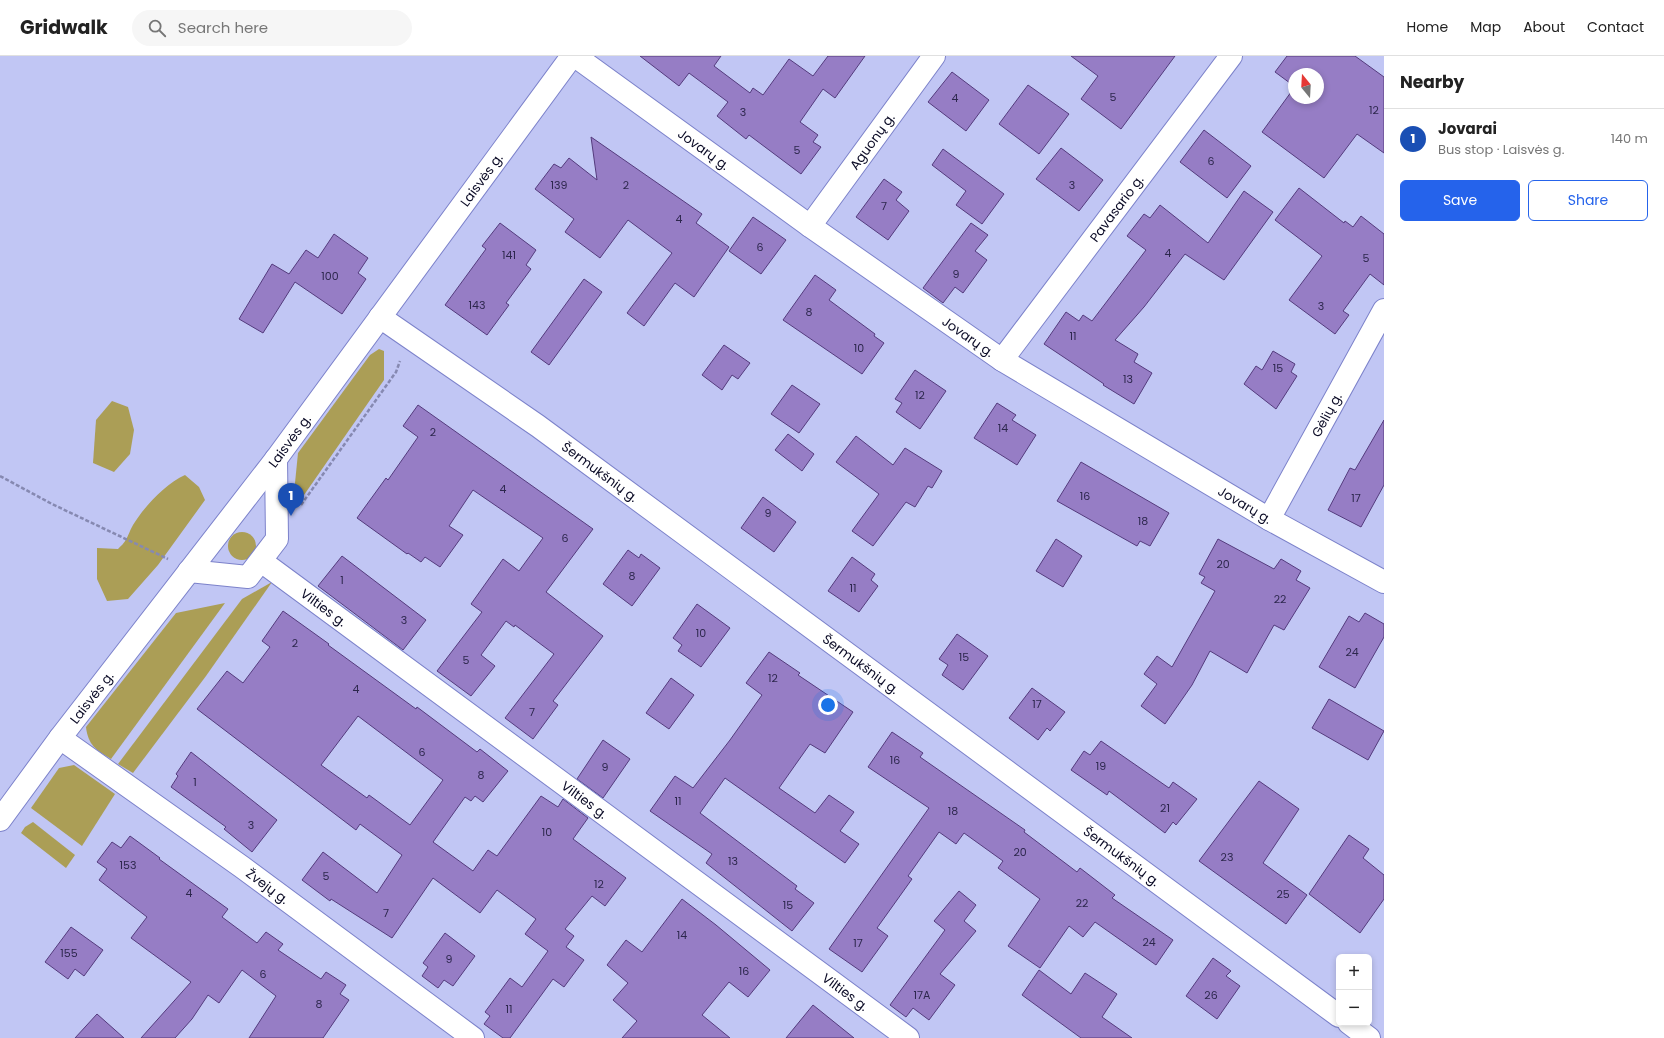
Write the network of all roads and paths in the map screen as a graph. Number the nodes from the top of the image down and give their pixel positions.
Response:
1 (572, 56) edge
2 (575, 56) edge
3 (934, 56) edge
4 (1231, 56) edge
5 (810, 226) junction
6 (1384, 310) edge
7 (380, 317) junction
8 (410, 337) junction
9 (1002, 360) junction
10 (276, 459) junction
11 (0, 476) edge
12 (300, 507) dead end
13 (1269, 519) junction
14 (261, 561) junction
15 (189, 571) junction
16 (1384, 582) edge
17 (60, 738) junction
18 (0, 820) edge
19 (1336, 1014) edge
20 (1353, 1026) edge
21 (473, 1038) edge
22 (908, 1038) edge
23 (1369, 1038) edge

1 - 7 street, Laisvės g.
2 - 5 street, Jovarų g.
3 - 5 street, Aguonų g.
4 - 9 street, Pavasario g.
5 - 9 street, Jovarų g.
6 - 13 street, Gėlių g.
7 - 8 street, Šermukšnių g.
7 - 10 street, Laisvės g.
8 - 12 path
8 - 19 street, Šermukšnių g.
9 - 13 street, Jovarų g.
10 - 14 street
10 - 15 street, Laisvės g.
11 - 15 path
13 - 16 street, Jovarų g.
14 - 15 street
14 - 22 street, Vilties g.
15 - 17 street, Laisvės g.
17 - 18 street, Laisvės g.
17 - 21 street, Žvejų g.
20 - 23 street

